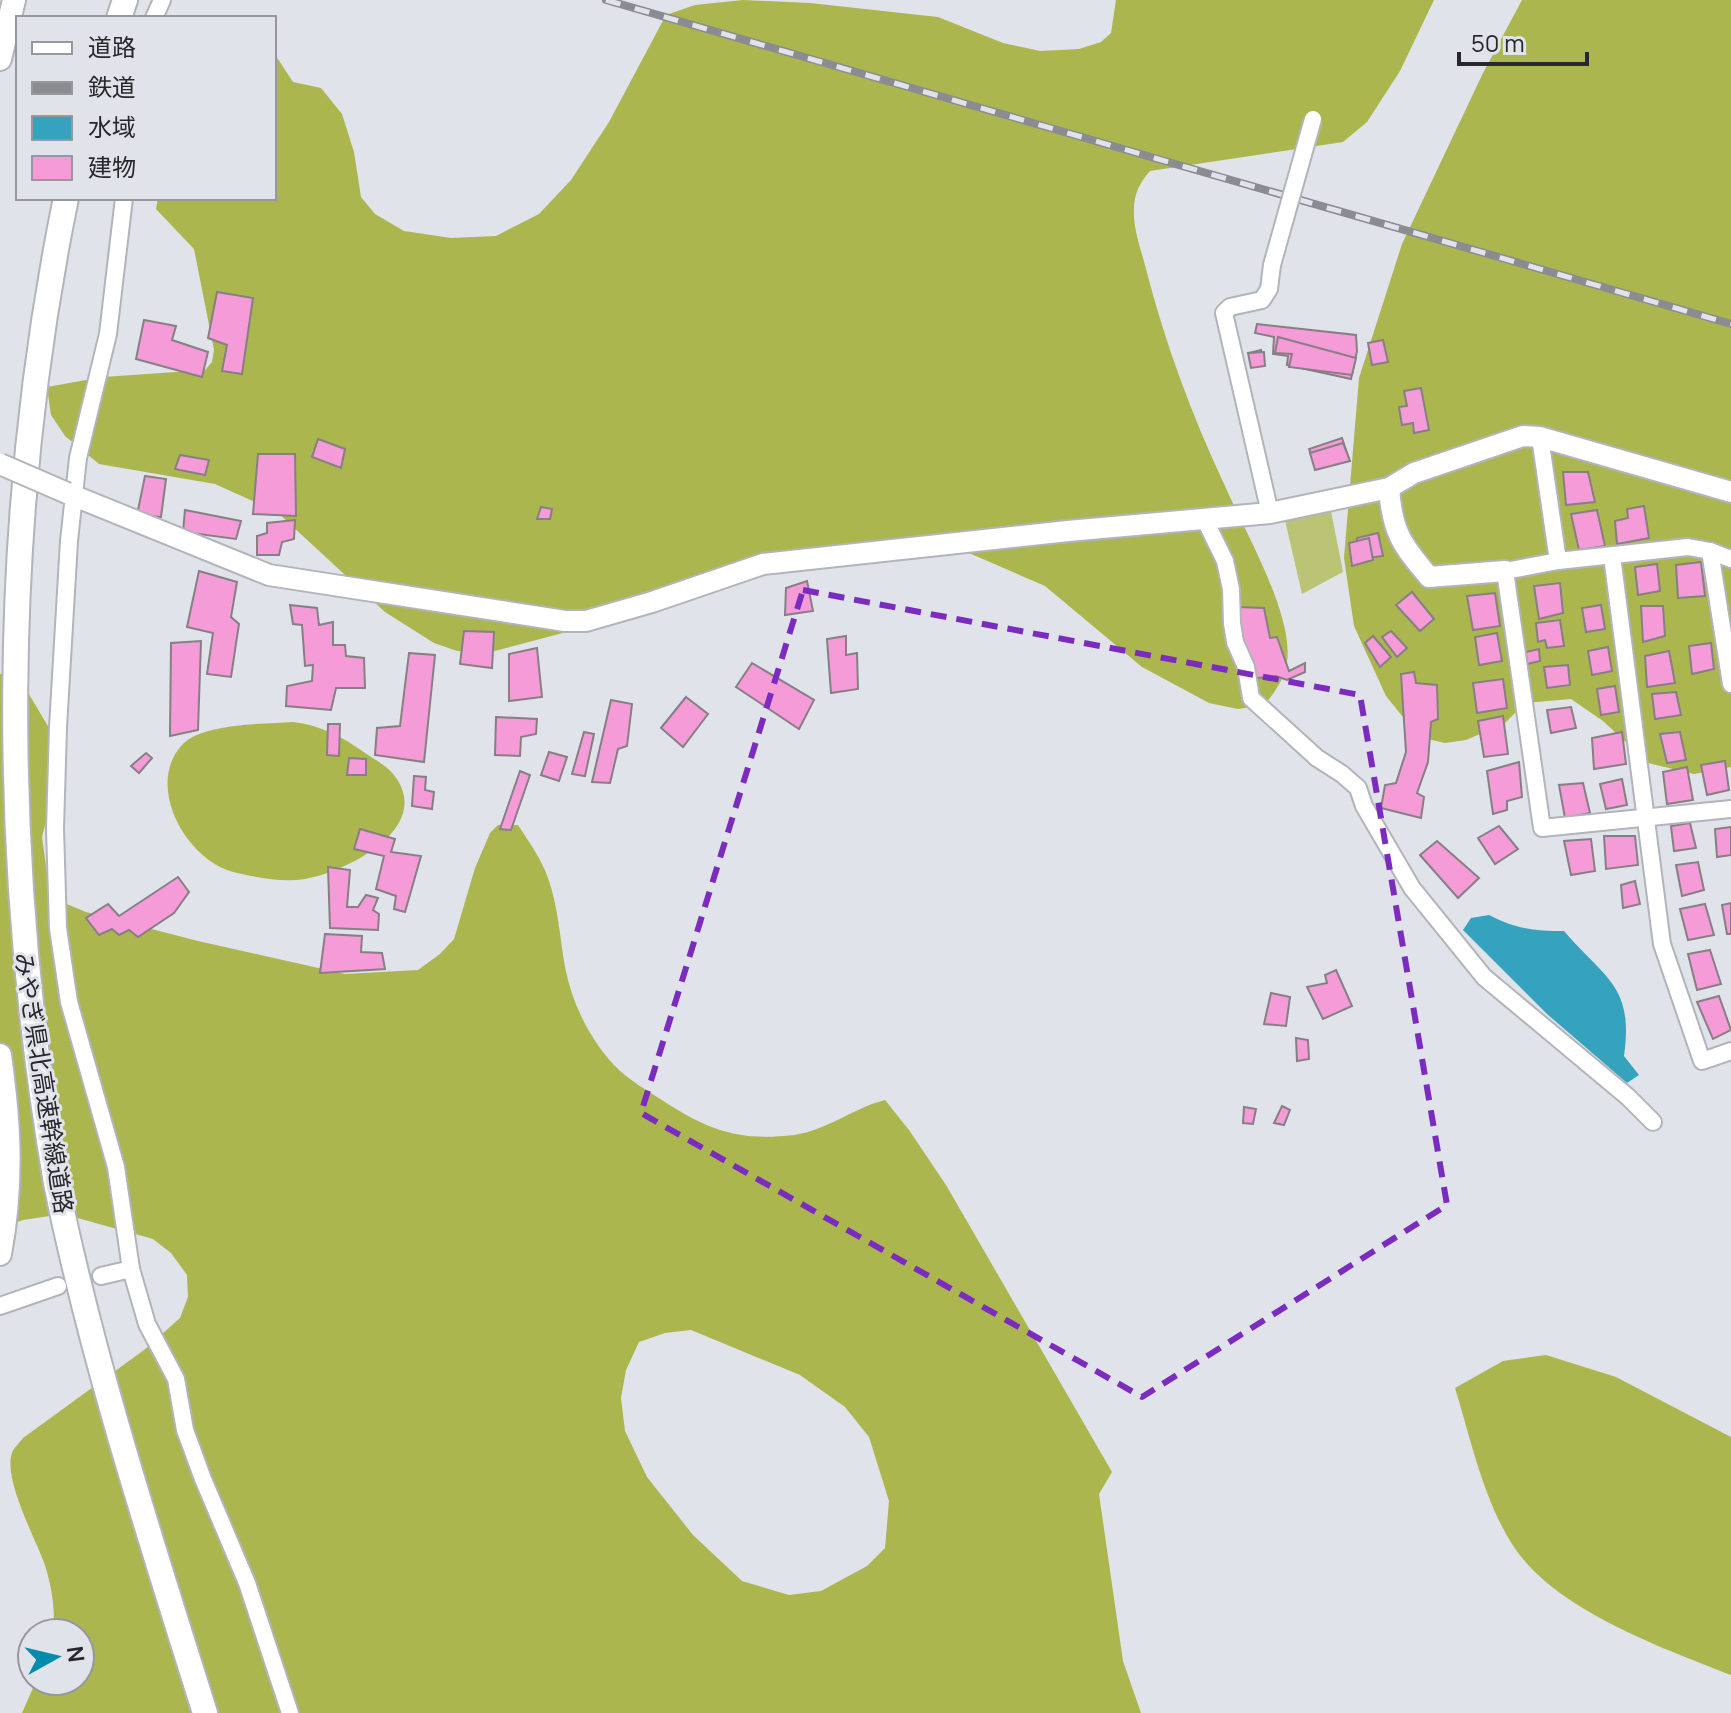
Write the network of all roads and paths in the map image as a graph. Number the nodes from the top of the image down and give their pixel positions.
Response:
1 (14, 0) edge
2 (0, 59) edge
3 (1313, 119) dead end
4 (66, 200) edge
5 (124, 200) edge
6 (1540, 437) junction
7 (0, 464) edge
8 (1389, 488) junction
9 (1731, 492) edge
10 (70, 494) junction
11 (1270, 513) junction
12 (1204, 518) junction
13 (1710, 551) junction
14 (1612, 556) junction
15 (1731, 559) edge
16 (1558, 561) junction
17 (1505, 571) junction
18 (1731, 684) edge
19 (1731, 809) edge
20 (1646, 819) junction
21 (1731, 1051) edge
22 (0, 1055) edge
23 (1653, 1122) dead end
24 (0, 1254) edge
25 (131, 1269) junction
26 (101, 1276) dead end
27 (58, 1286) dead end
28 (0, 1306) edge
29 (205, 1713) edge
30 (290, 1713) edge

1 - 2 main road
3 - 11 street, bridge
4 - 29 main road, みやぎ県北高速幹線道路
5 - 10 street
6 - 8 street
6 - 9 street
6 - 16 street
7 - 10 street, bridge
8 - 11 street
8 - 17 street
10 - 12 street
10 - 25 street
11 - 12 street
12 - 23 street
13 - 14 street
13 - 15 street
13 - 18 street
14 - 16 street
14 - 20 street
16 - 17 street
17 - 20 street
19 - 20 street
20 - 21 street
22 - 24 main road
25 - 26 street
25 - 30 street
27 - 28 street

